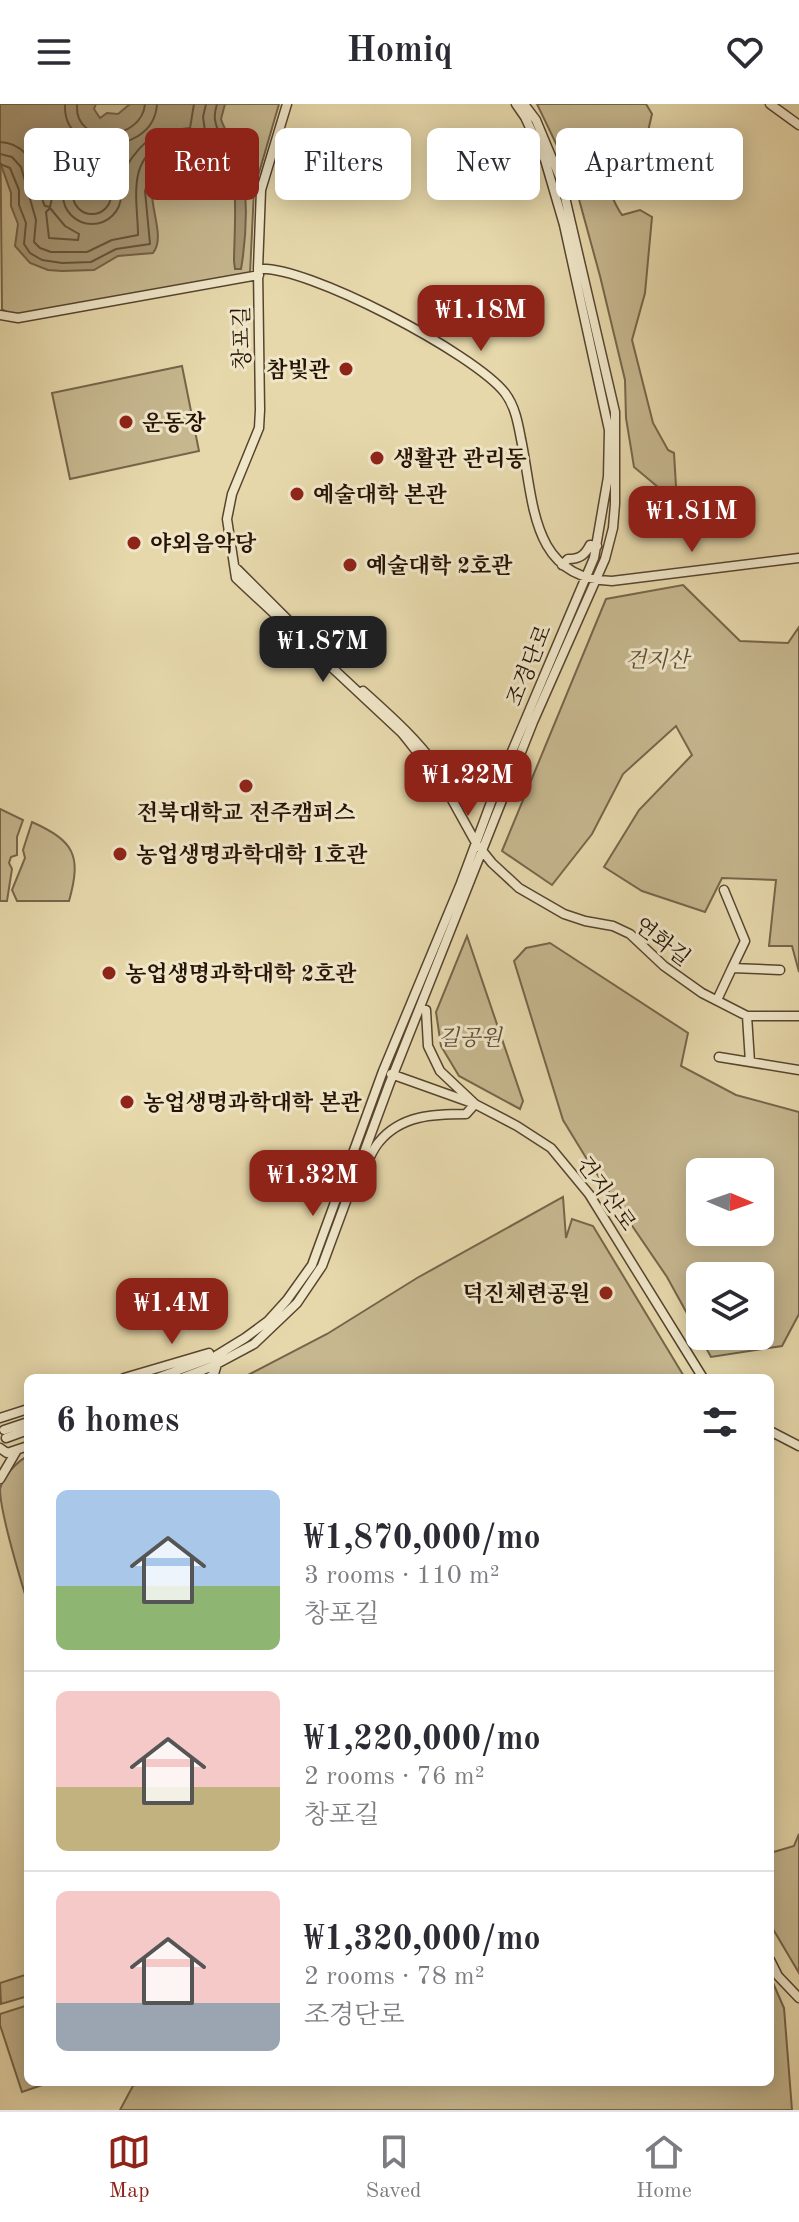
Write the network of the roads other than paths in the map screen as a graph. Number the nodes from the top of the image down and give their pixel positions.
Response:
1 (287, 104) edge
2 (516, 104) edge
3 (524, 104) edge
4 (770, 104) edge
5 (799, 125) edge
6 (258, 272) junction
7 (0, 315) edge
8 (597, 546) junction
9 (799, 558) edge
10 (562, 565) junction
11 (584, 578) junction
12 (597, 580) junction
13 (476, 843) junction
14 (483, 852) junction
15 (724, 890) dead end
16 (732, 968) junction
17 (780, 970) dead end
18 (717, 1000) junction
19 (420, 1008) junction
20 (747, 1016) junction
21 (799, 1016) edge
22 (719, 1057) dead end
23 (750, 1062) junction
24 (799, 1070) edge
25 (383, 1071) junction
26 (394, 1075) junction
27 (475, 1104) junction
28 (354, 1183) junction
29 (217, 1360) junction
30 (137, 1374) edge
31 (170, 1374) edge
32 (190, 1374) edge
33 (214, 1374) edge
34 (700, 1374) edge
35 (24, 1410) edge
36 (0, 1418) edge
37 (24, 1424) edge
38 (24, 1431) edge
39 (774, 1433) edge
40 (799, 1446) edge
41 (24, 1447) edge
42 (0, 1448) edge
43 (17, 1450) junction
44 (0, 1479) edge
45 (774, 1968) edge
46 (799, 1998) edge

1 - 6 street, 창포길
2 - 8 street, 조경단로
3 - 12 street, 조경단로
4 - 5 street
6 - 7 street
6 - 10 street
6 - 13 street, 창포길
8 - 10 street
8 - 11 street, 조경단로
9 - 12 street
10 - 11 street
11 - 12 street
11 - 13 street, 조경단로
12 - 14 street, 조경단로
13 - 14 street, 연화길
13 - 25 street, 조경단로
14 - 18 street, 연화길
14 - 19 street, 조경단로
15 - 16 street
16 - 17 street
16 - 18 street
18 - 20 street, 연화길
19 - 26 street, 조경단로
19 - 27 street
20 - 21 street, 연화길
20 - 23 street
22 - 23 street
23 - 24 street
25 - 26 street, 건지산로
25 - 29 street, 조경단로
26 - 27 street, 건지산로
26 - 28 street, 조경단로
27 - 28 street
27 - 34 street, 건지산로
28 - 29 street, 조경단로
29 - 30 street
29 - 31 street, 조경단로
29 - 32 street, 조경단로
29 - 33 street
35 - 36 street
37 - 38 street
39 - 40 street
41 - 43 street
42 - 43 street
43 - 44 street
45 - 46 street

